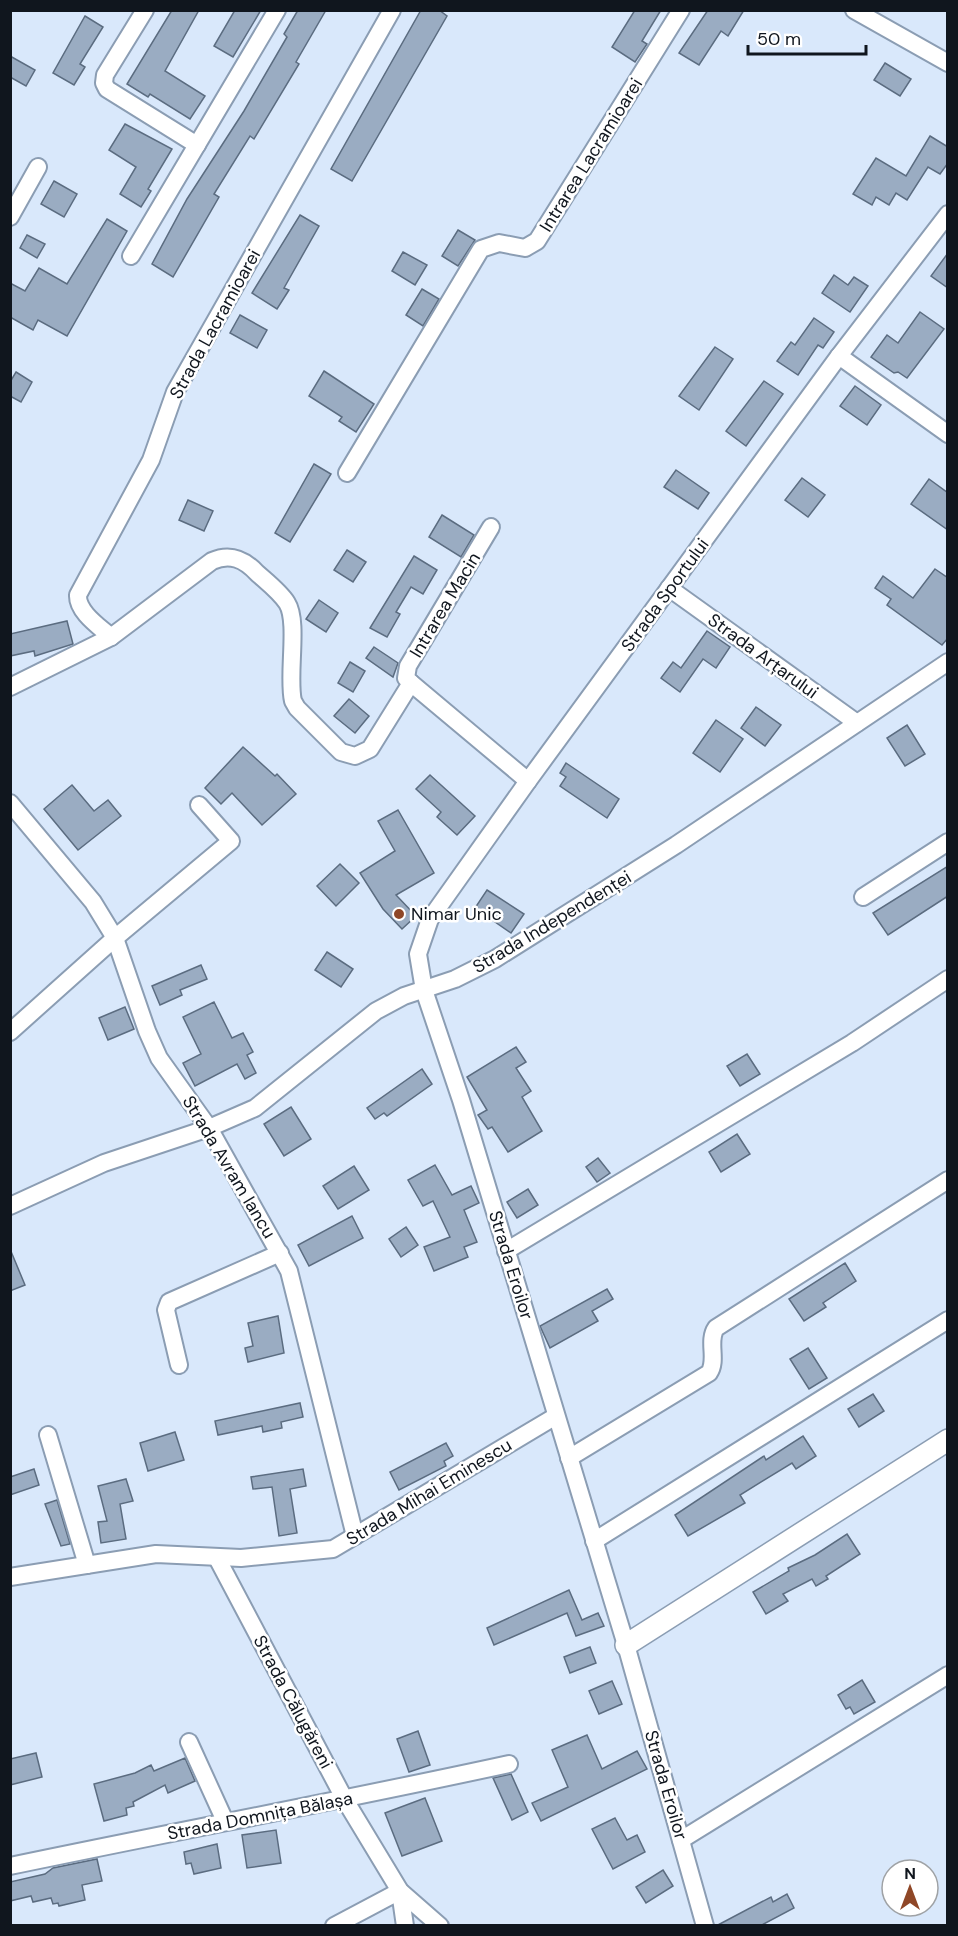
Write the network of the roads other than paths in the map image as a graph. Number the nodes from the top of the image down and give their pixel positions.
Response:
1 (145, 10) edge
2 (277, 10) edge
3 (392, 10) edge
4 (681, 10) edge
5 (865, 13) edge
6 (948, 63) edge
7 (197, 145) junction
8 (39, 167) dead end
9 (948, 214) edge
10 (10, 217) edge
11 (131, 256) dead end
12 (839, 356) junction
13 (948, 434) edge
14 (347, 473) dead end
15 (491, 527) dead end
16 (669, 588) junction
17 (111, 638) junction
18 (948, 662) edge
19 (411, 683) junction
20 (10, 687) edge
21 (857, 723) junction
22 (528, 781) junction
23 (10, 803) edge
24 (198, 805) dead end
25 (948, 842) edge
26 (863, 897) dead end
27 (115, 938) junction
28 (948, 979) edge
29 (424, 990) junction
30 (10, 1032) edge
31 (209, 1128) junction
32 (948, 1180) edge
33 (10, 1206) edge
34 (507, 1251) junction
35 (280, 1253) junction
36 (948, 1320) edge
37 (179, 1365) dead end
38 (556, 1416) junction
39 (48, 1435) dead end
40 (948, 1440) edge
41 (569, 1458) junction
42 (355, 1536) junction
43 (594, 1541) junction
44 (217, 1558) junction
45 (87, 1565) junction
46 (10, 1576) edge
47 (626, 1645) junction
48 (948, 1675) edge
49 (189, 1742) dead end
50 (509, 1764) dead end
51 (345, 1800) junction
52 (225, 1821) junction
53 (681, 1840) junction
54 (10, 1866) edge
55 (400, 1890) junction
56 (334, 1926) edge
57 (405, 1926) edge
58 (440, 1926) edge
59 (705, 1926) edge

1 - 7 street
2 - 7 street
3 - 17 street, Strada Lacramioarei
4 - 14 street, Intrarea Lacramioarei
5 - 6 street
7 - 11 street
8 - 10 street
9 - 12 street, Strada Sportului
12 - 13 street
12 - 16 street, Strada Sportului
15 - 19 street, Intrarea Macin
16 - 21 street, Strada Arțarului
16 - 22 street, Strada Sportului
17 - 19 street
17 - 20 street
18 - 21 street, Strada Independenței
19 - 22 street
21 - 29 street, Strada Independenței
22 - 29 street, Strada Sportului
23 - 27 street, Strada Avram Iancu
24 - 27 street
25 - 26 street
27 - 30 street
27 - 31 street, Strada Avram Iancu
28 - 34 street
29 - 31 street, Strada Independenței
29 - 34 street, Strada Eroilor
31 - 33 street, Strada Independenței
31 - 35 street, Strada Avram Iancu
32 - 41 street
34 - 38 street, Strada Eroilor
35 - 37 street
35 - 42 street, Strada Avram Iancu
36 - 43 street
38 - 41 street, Strada Eroilor
38 - 42 street, Strada Mihai Eminescu
39 - 45 street
40 - 47 street
41 - 43 street, Strada Eroilor
42 - 44 street, Strada Mihai Eminescu
43 - 47 street, Strada Eroilor
44 - 45 street, Strada Mihai Eminescu
44 - 51 street, Strada Călugăreni
45 - 46 street, Strada Mihai Eminescu
47 - 53 street, Strada Eroilor
48 - 53 street
49 - 52 street
50 - 51 street, Strada Domnița Bălașa
51 - 52 street, Strada Domnița Bălașa
51 - 55 street, Strada Călugăreni
52 - 54 street, Strada Domnița Bălașa
53 - 59 street, Strada Eroilor
55 - 56 street
55 - 57 street
55 - 58 street, Strada Călugăreni

